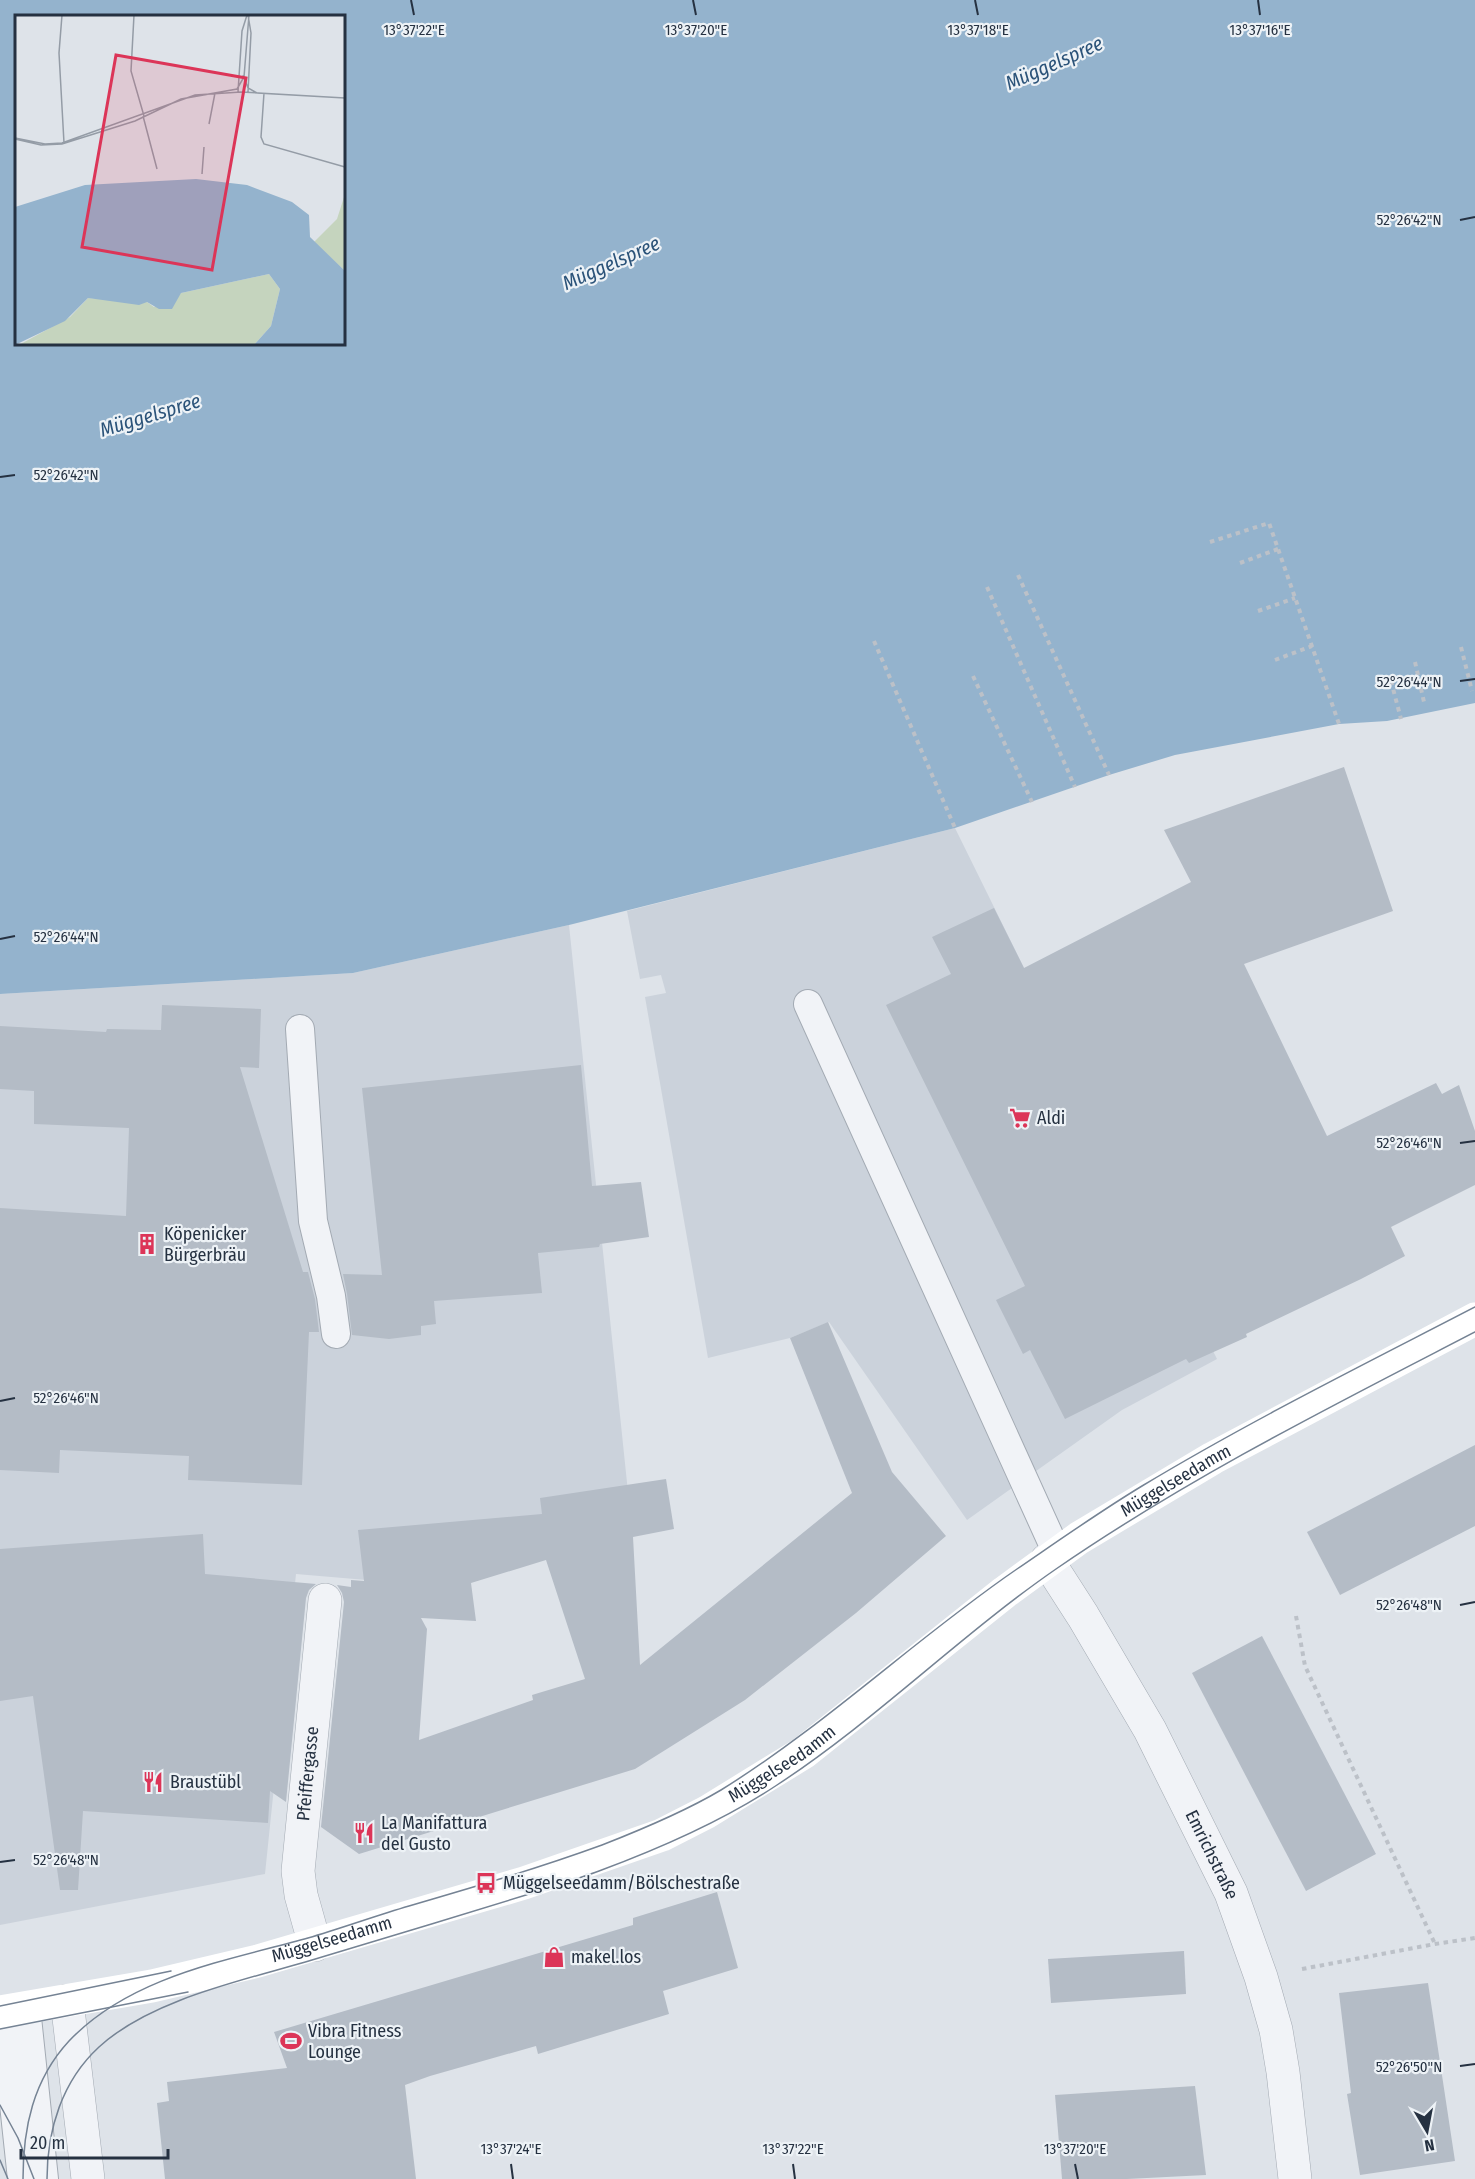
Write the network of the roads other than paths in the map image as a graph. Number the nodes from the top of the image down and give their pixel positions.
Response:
1 (808, 1004) dead end
2 (300, 1029) dead end
3 (1475, 1319) edge
4 (336, 1334) dead end
5 (1052, 1556) junction
6 (325, 1600) dead end
7 (315, 1945) junction
8 (67, 2001) junction
9 (10, 2011) edge
10 (22, 2179) edge
11 (44, 2179) edge
12 (88, 2179) edge
13 (1295, 2179) edge

1 - 5 lane
2 - 4 lane
3 - 5 main road, Müggelseedamm
5 - 7 main road, Müggelseedamm
5 - 13 street, Emrichstraße
6 - 7 street, Pfeiffergasse
7 - 8 main road, Müggelseedamm
8 - 9 main road, Müggelseedamm
8 - 12 street
9 - 10 lane
9 - 11 lane

